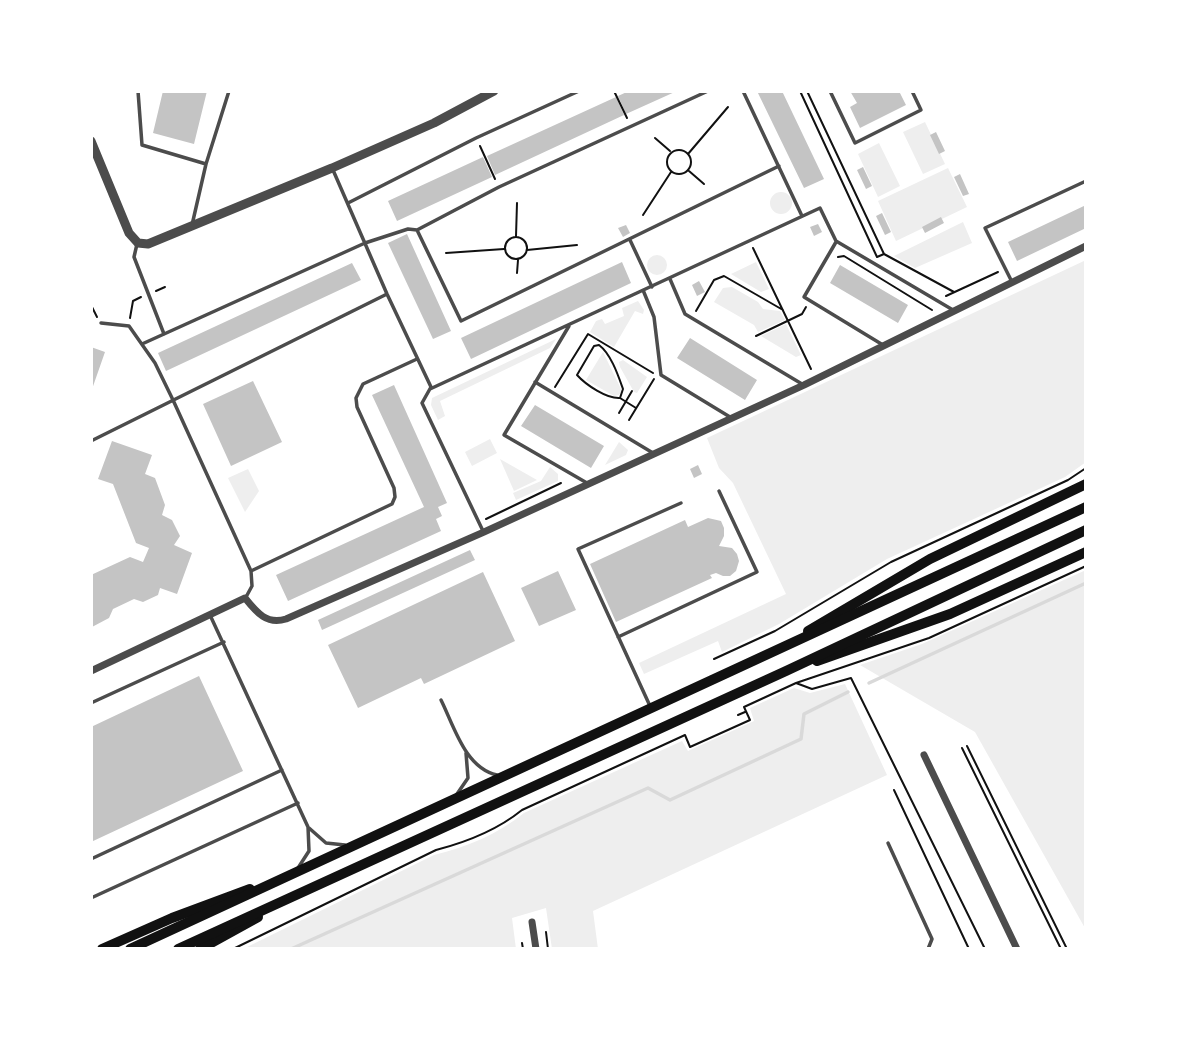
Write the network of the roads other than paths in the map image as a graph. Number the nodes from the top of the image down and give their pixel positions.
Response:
1 (138, 91) edge
2 (229, 91) edge
3 (494, 91) edge
4 (579, 91) edge
5 (708, 91) edge
6 (743, 91) edge
7 (830, 91) edge
8 (912, 91) edge
9 (91, 141) edge
10 (206, 164) junction
11 (779, 166) junction
12 (332, 168) junction
13 (1086, 181) edge
14 (347, 203) junction
15 (802, 216) junction
16 (192, 227) junction
17 (417, 230) junction
18 (630, 240) junction
19 (836, 241) junction
20 (138, 243) junction
21 (365, 243) junction
22 (1086, 246) edge
23 (669, 279) junction
24 (1012, 282) junction
25 (652, 287) junction
26 (643, 290) junction
27 (387, 294) junction
28 (955, 311) junction
29 (101, 323) road end
30 (570, 324) junction
31 (164, 334) junction
32 (142, 344) junction
33 (885, 346) junction
34 (418, 359) junction
35 (535, 382) junction
36 (804, 385) junction
37 (430, 388) junction
38 (173, 400) junction
39 (732, 418) junction
40 (91, 441) edge
41 (653, 453) junction
42 (587, 483) junction
43 (1086, 484) edge
44 (719, 491) dead end
45 (681, 503) dead end
46 (1086, 507) edge
47 (1086, 530) edge
48 (484, 532) junction
49 (1086, 552) edge
50 (251, 571) junction
51 (245, 598) junction
52 (210, 615) junction
53 (618, 637) junction
54 (224, 642) junction
55 (775, 650) junction
56 (91, 671) edge
57 (786, 671) junction
58 (441, 700) dead end
59 (91, 703) edge
60 (651, 708) junction
61 (466, 751) junction
62 (924, 755) dead end
63 (282, 770) junction
64 (506, 775) junction
65 (447, 802) junction
66 (298, 803) junction
67 (308, 827) junction
68 (888, 844) dead end
69 (352, 845) junction
70 (91, 859) edge
71 (288, 875) junction
72 (299, 895) junction
73 (91, 898) edge
74 (532, 922) dead end
75 (102, 949) edge
76 (130, 949) edge
77 (178, 949) edge
78 (200, 949) edge
79 (536, 949) edge
80 (928, 949) edge
81 (1017, 949) edge

1 - 10 lane
2 - 10 lane
3 - 12 street
4 - 14 lane
5 - 17 lane
6 - 11 lane
7 - 8 lane
9 - 20 street
10 - 16 lane
11 - 15 lane
11 - 18 lane
12 - 14 lane
12 - 16 street
13 - 24 lane
14 - 21 lane
15 - 19 lane
15 - 23 lane
16 - 20 street
17 - 18 lane
17 - 21 lane
18 - 25 lane
19 - 28 lane
19 - 33 lane
20 - 31 lane
21 - 27 lane
21 - 31 lane
22 - 24 street
23 - 25 lane
23 - 36 lane
24 - 28 street
25 - 26 lane
26 - 30 lane
26 - 39 lane
27 - 34 lane
27 - 38 lane
28 - 33 street
29 - 32 lane
30 - 35 lane
30 - 37 lane
31 - 32 lane
32 - 38 lane
33 - 36 street
34 - 37 lane
34 - 50 lane
35 - 41 lane
35 - 42 lane
36 - 39 street
37 - 48 lane
38 - 40 lane
38 - 50 lane
39 - 41 street
41 - 42 street
42 - 48 street
43 - 55 main road
44 - 53 lane
45 - 53 lane
46 - 55 highway
47 - 57 highway
48 - 51 street
49 - 57 main road
50 - 51 lane
51 - 52 street
52 - 54 lane
52 - 56 street
53 - 60 lane
54 - 59 lane
54 - 63 lane
55 - 60 highway
57 - 72 highway
58 - 61 lane
60 - 64 highway
61 - 64 lane
61 - 65 lane
62 - 81 street
63 - 66 lane
63 - 70 lane
64 - 65 highway
65 - 69 highway
66 - 67 lane
66 - 73 lane
67 - 69 lane
67 - 71 lane
68 - 80 lane
69 - 71 highway
71 - 75 main road
71 - 76 highway
72 - 77 highway
72 - 78 main road
74 - 79 street

